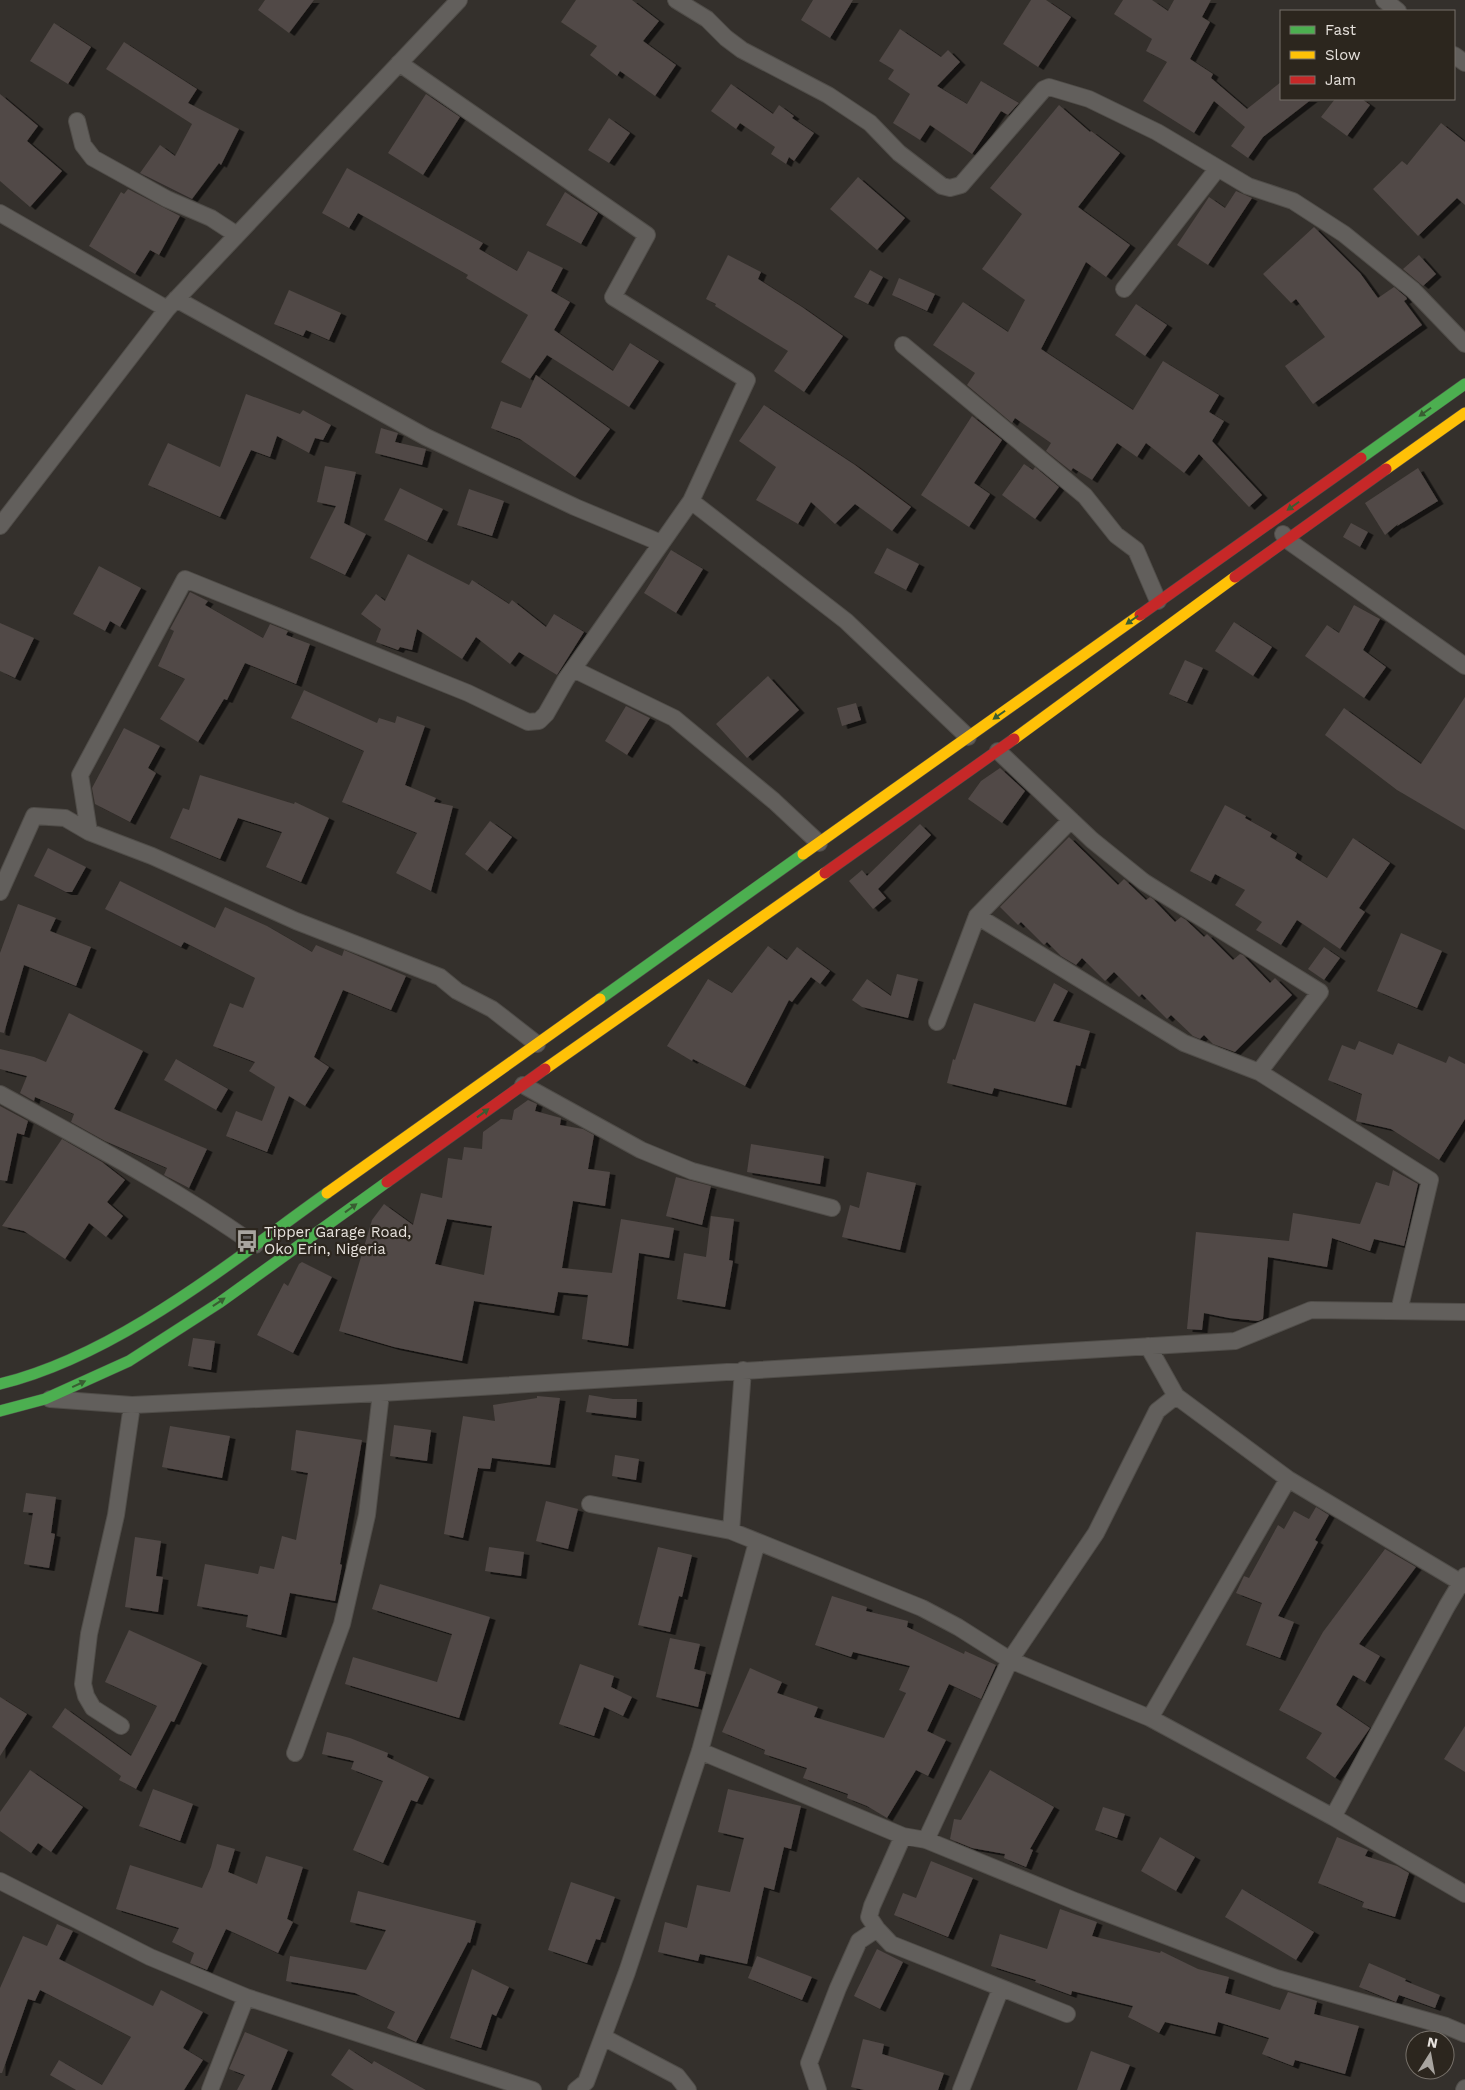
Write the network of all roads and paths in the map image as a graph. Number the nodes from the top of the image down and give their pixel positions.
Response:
1 (460, 0) edge
2 (676, 0) edge
3 (1384, 0) edge
4 (1397, 10) edge
5 (399, 63) junction
6 (77, 120) dead end
7 (1218, 168) junction
8 (0, 213) edge
9 (237, 235) junction
10 (1124, 289) dead end
11 (172, 304) junction
12 (1465, 344) edge
13 (903, 345) dead end
14 (1465, 384) edge
15 (1465, 413) edge
16 (691, 501) junction
17 (1273, 520) junction
18 (0, 526) edge
19 (1287, 540) junction
20 (660, 543) junction
21 (1158, 601) junction
22 (1465, 666) edge
23 (574, 669) junction
24 (968, 737) junction
25 (998, 751) junction
26 (1071, 820) junction
27 (89, 832) junction
28 (819, 843) junction
29 (0, 892) edge
30 (977, 916) junction
31 (937, 1022) dead end
32 (537, 1044) junction
33 (1259, 1072) junction
34 (523, 1085) junction
35 (0, 1094) edge
36 (832, 1208) dead end
37 (255, 1246) junction
38 (1399, 1311) junction
39 (1465, 1312) edge
40 (1148, 1346) junction
41 (743, 1370) junction
42 (28, 1377) junction
43 (0, 1384) edge
44 (381, 1393) junction
45 (1176, 1396) junction
46 (45, 1399) junction
47 (132, 1405) junction
48 (0, 1411) edge
49 (1288, 1479) junction
50 (590, 1504) dead end
51 (731, 1531) junction
52 (757, 1542) junction
53 (1464, 1581) edge
54 (1010, 1660) junction
55 (1150, 1718) junction
56 (121, 1726) dead end
57 (700, 1751) junction
58 (295, 1753) dead end
59 (1334, 1817) junction
60 (903, 1836) junction
61 (926, 1840) junction
62 (0, 1881) edge
63 (1465, 1894) edge
64 (877, 1929) junction
65 (1001, 1988) junction
66 (246, 1997) junction
67 (1066, 2014) dead end
68 (1465, 2034) edge
69 (603, 2037) junction
70 (210, 2090) edge
71 (533, 2090) edge
72 (576, 2090) edge
73 (688, 2090) edge
74 (819, 2090) edge
75 (961, 2090) edge

1 - 5 street
2 - 7 street
3 - 4 street
5 - 9 street
5 - 16 street
6 - 9 street
7 - 10 street
7 - 12 street
8 - 11 street
9 - 11 street
11 - 18 street
11 - 20 street
13 - 21 street
14 -> 17 main road
15 - 19 main road
16 - 20 street
16 - 24 street
17 - 19 street
17 - 21 main road
19 - 22 street
19 - 25 main road
20 - 23 street
21 -> 24 main road
23 - 27 street
23 - 28 street
24 - 28 main road
25 - 26 street
25 - 34 main road
26 - 30 street
26 - 33 street
27 - 29 street
27 - 32 street
28 - 32 main road
30 - 31 street
30 - 33 street
32 - 37 main road
33 - 38 street
34 - 36 street
46 -> 34 main road
35 - 37 street
37 - 42 main road
38 - 39 street
38 - 40 street
40 - 41 street
40 - 45 street
41 - 44 street
41 - 51 street
42 - 43 main road
42 - 46 street
44 - 47 street
44 - 58 street
45 - 49 street
45 - 54 street
46 - 47 street
46 - 48 main road
47 - 56 street
49 - 53 street
49 - 55 street
50 - 51 street
51 - 52 street
52 - 54 street
52 - 57 street
53 - 59 street
54 - 55 street
54 - 61 street
55 - 59 street
57 - 60 street
57 - 69 street
59 - 63 street
60 - 61 street
60 - 64 street
61 - 68 street
62 - 66 street
64 - 65 street
64 - 74 street
65 - 67 street
65 - 75 street
66 - 70 street
66 - 71 street
69 - 72 street
69 - 73 street

